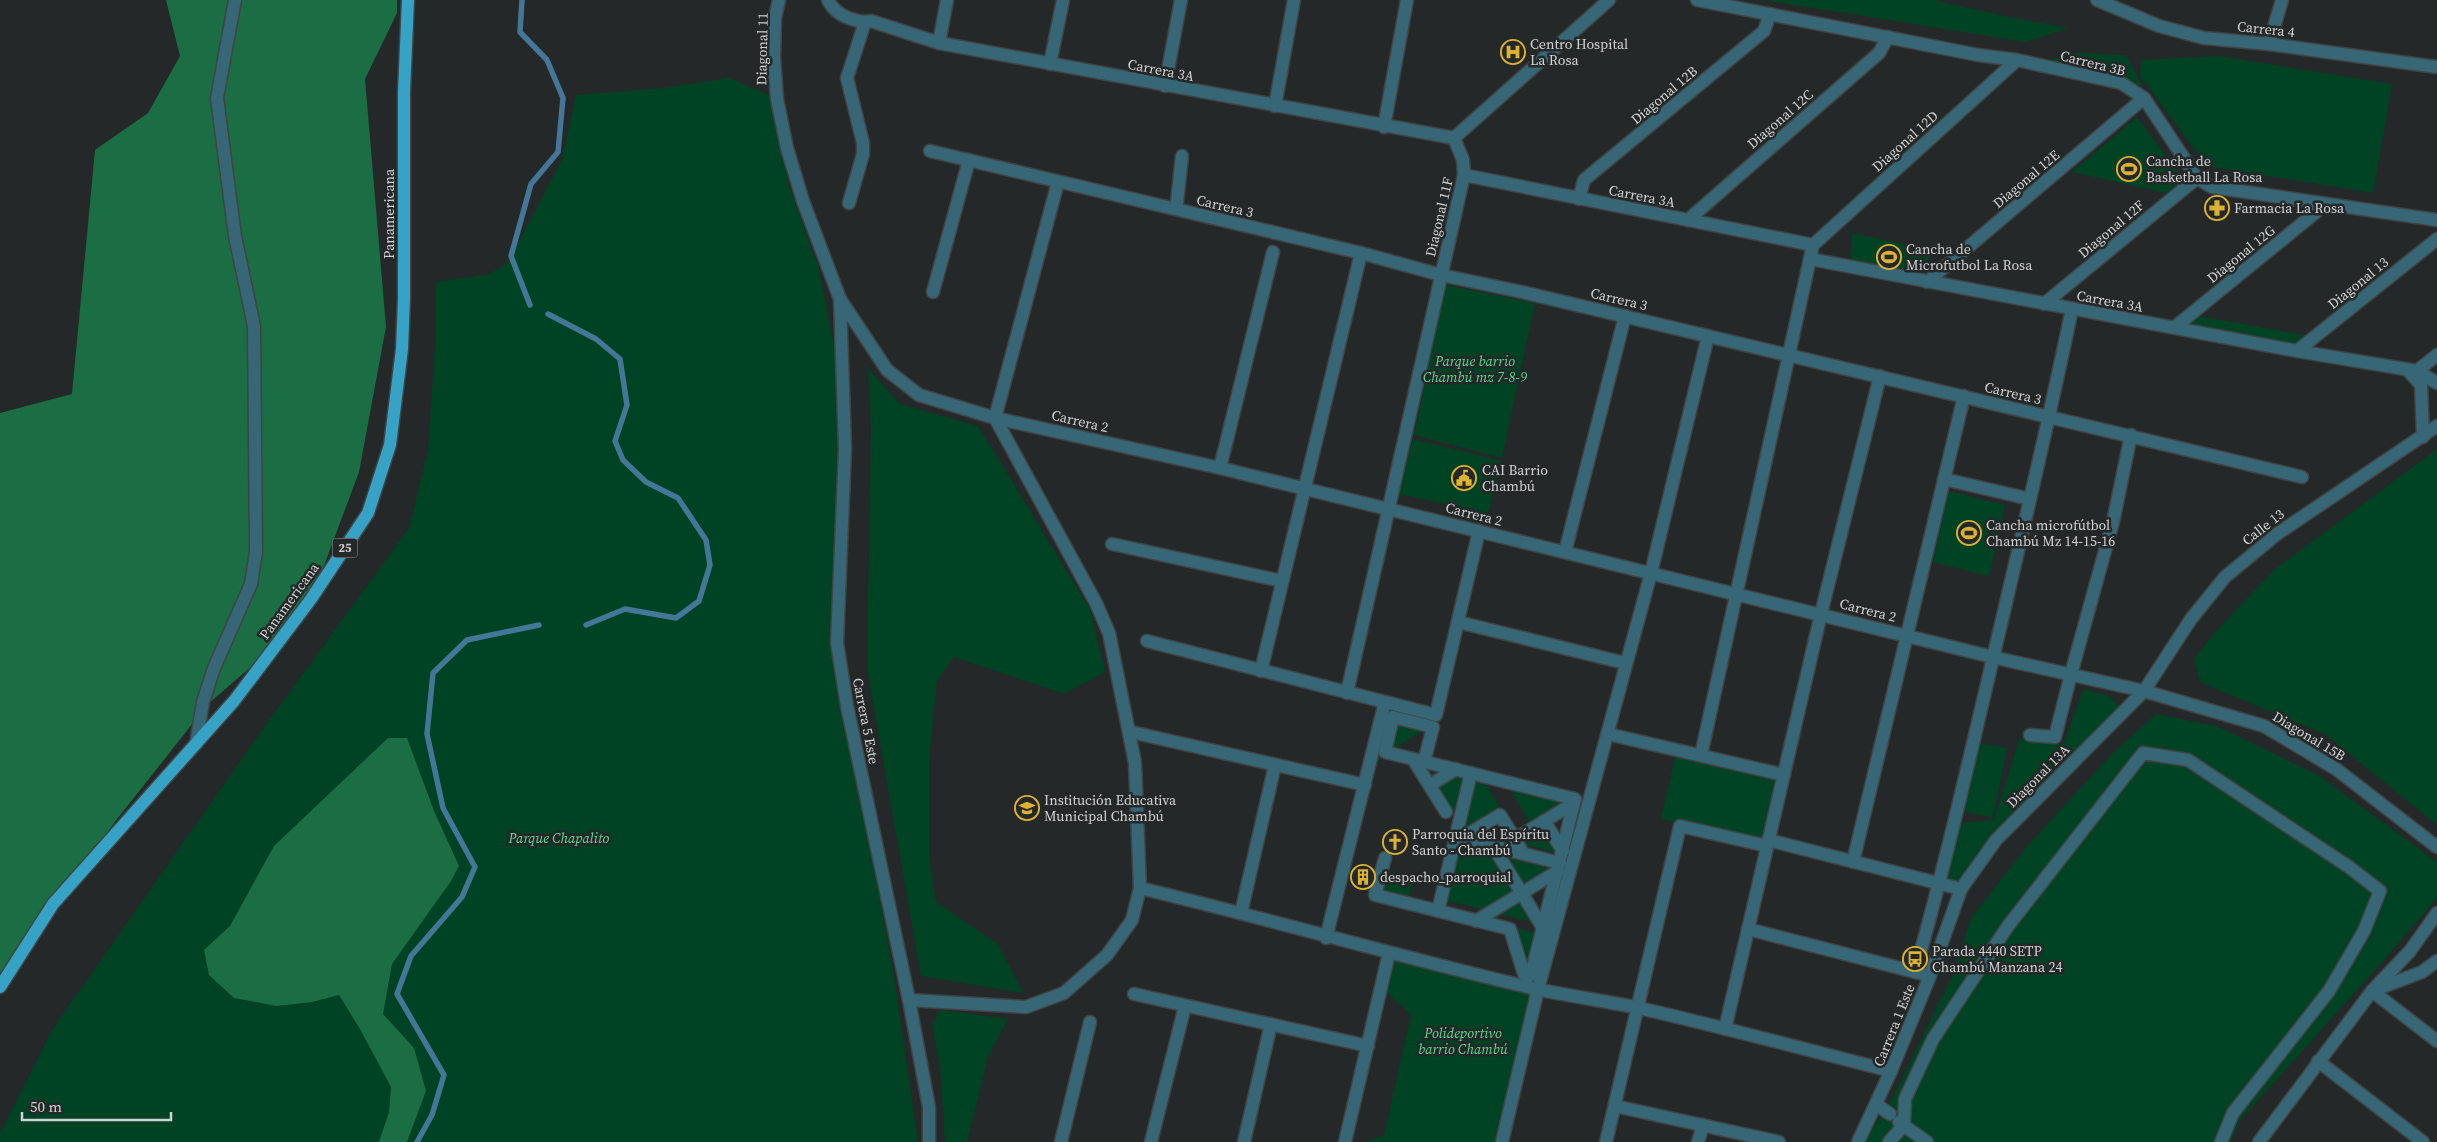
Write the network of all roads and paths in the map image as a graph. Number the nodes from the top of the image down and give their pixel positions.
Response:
1 (235, 0) edge
2 (408, 0) edge
3 (779, 0) edge
4 (828, 0) edge
5 (947, 0) edge
6 (1063, 0) edge
7 (1181, 0) edge
8 (1294, 0) edge
9 (1407, 0) edge
10 (1609, 0) edge
11 (1697, 0) edge
12 (2098, 0) edge
13 (2282, 0) edge
14 (1770, 14) junction
15 (865, 22) junction
16 (1888, 37) junction
17 (939, 43) junction
18 (2269, 44) junction
19 (2017, 60) junction
20 (1050, 64) junction
21 (2437, 67) edge
22 (1165, 86) junction
23 (2144, 98) junction
24 (1275, 106) junction
25 (1384, 127) junction
26 (1454, 138) junction
27 (930, 151) dead end
28 (1182, 156) dead end
29 (969, 160) junction
30 (1464, 175) junction
31 (2197, 178) junction
32 (1058, 182) junction
33 (1579, 198) junction
34 (1177, 202) dead end
35 (849, 203) dead end
36 (2326, 204) junction
37 (1688, 220) junction
38 (2437, 220) edge
39 (2437, 238) edge
40 (1814, 245) junction
41 (1273, 252) dead end
42 (1361, 254) junction
43 (1810, 259) junction
44 (1441, 275) junction
45 (1927, 282) junction
46 (933, 292) dead end
47 (840, 299) junction
48 (2044, 304) junction
49 (2072, 309) junction
50 (1625, 316) junction
51 (2175, 327) junction
52 (1708, 336) junction
53 (2297, 351) junction
54 (1788, 355) junction
55 (2437, 355) edge
56 (2412, 371) junction
57 (1880, 376) junction
58 (2437, 383) edge
59 (1964, 396) junction
60 (2050, 417) junction
61 (996, 418) junction
62 (2437, 426) edge
63 (2131, 435) junction
64 (2423, 437) junction
65 (1220, 468) junction
66 (2302, 476) dead end
67 (1944, 479) junction
68 (1303, 488) junction
69 (2030, 499) junction
70 (1389, 509) junction
71 (1479, 531) junction
72 (1112, 544) dead end
73 (1565, 552) junction
74 (1651, 573) junction
75 (1282, 581) junction
76 (1736, 593) junction
77 (1821, 614) junction
78 (1458, 622) junction
79 (1906, 634) junction
80 (1147, 641) dead end
81 (1994, 656) junction
82 (1625, 663) junction
83 (1261, 671) junction
84 (2071, 674) junction
85 (2144, 691) junction
86 (1347, 693) junction
87 (1385, 702) junction
88 (1131, 732) junction
89 (1608, 734) junction
90 (2030, 735) dead end
91 (196, 744) junction
92 (1701, 756) junction
93 (1275, 765) junction
94 (1456, 769) junction
95 (1471, 773) junction
96 (1784, 775) junction
97 (1365, 785) junction
98 (1430, 786) junction
99 (1574, 803) junction
100 (1446, 812) dead end
101 (1544, 821) junction
102 (1459, 837) junction
103 (1515, 840) junction
104 (1768, 843) junction
105 (1493, 846) junction
106 (2437, 847) edge
107 (1524, 853) junction
108 (1385, 858) dead end
109 (1560, 862) junction
110 (1853, 862) junction
111 (1940, 884) junction
112 (1140, 888) junction
113 (1961, 889) junction
114 (1522, 893) junction
115 (1438, 911) junction
116 (1241, 912) junction
117 (2437, 913) edge
118 (1476, 921) junction
119 (1543, 928) junction
120 (1748, 929) junction
121 (1326, 938) junction
122 (1389, 953) junction
123 (2437, 961) edge
124 (1916, 972) junction
125 (1930, 976) junction
126 (0, 987) edge
127 (1538, 989) junction
128 (2372, 991) junction
129 (1134, 994) dead end
130 (909, 1000) junction
131 (1185, 1006) junction
132 (1638, 1008) junction
133 (1090, 1022) dead end
134 (1271, 1024) junction
135 (1725, 1029) junction
136 (2437, 1041) edge
137 (1368, 1046) junction
138 (2318, 1061) junction
139 (1892, 1071) junction
140 (1876, 1104) junction
141 (1615, 1106) junction
142 (1898, 1120) junction
143 (1703, 1125) junction
144 (929, 1142) edge
145 (1061, 1142) edge
146 (1152, 1142) edge
147 (1244, 1142) edge
148 (1345, 1142) edge
149 (1502, 1142) edge
150 (1606, 1142) edge
151 (1698, 1142) edge
152 (1779, 1142) edge
153 (1858, 1142) edge
154 (1889, 1142) edge
155 (1927, 1142) edge
156 (2221, 1142) edge
157 (2259, 1142) edge
158 (2423, 1142) edge

1 - 91 street
2 - 91 main road, Panamericana / 25
3 - 47 street, Diagonal 11
4 - 15 street, Carrera 3A
5 - 17 street
6 - 20 street
7 - 22 street
8 - 24 street
9 - 25 street
10 - 26 street
11 - 14 street, Carrera 3B
12 - 18 street, Carrera 4
13 - 18 street
14 - 16 street, Carrera 3B
14 - 33 street, Diagonal 12B
15 - 17 street, Carrera 3A
15 - 35 street
16 - 19 street, Carrera 3B
16 - 37 street, Diagonal 12C
17 - 20 street, Carrera 3A
18 - 21 street, Carrera 4
19 - 23 street, Carrera 3B
19 - 40 street, Diagonal 12D
20 - 22 street, Carrera 3A
22 - 24 street, Carrera 3A
23 - 31 street, Carrera 3B
23 - 45 street, Diagonal 12E
24 - 25 street, Carrera 3A
25 - 26 street, Carrera 3A
26 - 30 street, Diagonal 11F
27 - 29 street, Carrera 3
28 - 34 street
29 - 32 street, Carrera 3
29 - 46 street
30 - 33 street, Carrera 3A
30 - 44 street, Diagonal 11F
31 - 36 street
31 - 48 street, Diagonal 12F
32 - 42 street, Carrera 3
32 - 61 street
33 - 37 street, Carrera 3A
36 - 38 street
36 - 51 street, Diagonal 12G
37 - 40 street, Carrera 3A
39 - 53 street, Diagonal 13
40 - 43 street
41 - 65 street
42 - 44 street, Carrera 3
42 - 68 street
43 - 45 street, Carrera 3A
43 - 54 street
44 - 50 street, Carrera 3
44 - 70 street, Diagonal 11F
45 - 48 street, Carrera 3A
47 - 61 street, Carrera 2
47 - 130 street, Carrera 5 Este
48 - 49 street, Carrera 3A
49 - 51 street, Carrera 3A
49 - 60 street
50 - 52 street, Carrera 3
50 - 73 street
51 - 53 street, Carrera 3A
52 - 54 street, Carrera 3
52 - 74 street
53 - 56 street, Carrera 3A
54 - 57 street, Carrera 3
54 - 76 street
55 - 56 street
56 - 58 street
56 - 64 street
57 - 59 street, Carrera 3
57 - 77 street
59 - 60 street, Carrera 3
59 - 67 street
60 - 63 street, Carrera 3
60 - 69 street
61 - 65 street, Carrera 2
61 - 88 street
62 - 64 street, Calle 13
63 - 66 street, Carrera 3
63 - 84 street
64 - 85 street, Calle 13
65 - 68 street, Carrera 2
67 - 69 street
67 - 79 street
68 - 70 street, Carrera 2
68 - 75 street
69 - 81 street
70 - 71 street, Carrera 2
70 - 86 street, Diagonal 11F
71 - 73 street, Carrera 2
71 - 78 street
72 - 75 street
73 - 74 street, Carrera 2
74 - 76 street, Carrera 2
74 - 82 street
75 - 83 street
76 - 77 street, Carrera 2
76 - 92 street
77 - 79 street, Carrera 2
77 - 96 street
78 - 82 street
78 - 87 street
79 - 81 street, Carrera 2
79 - 110 street
80 - 83 street
81 - 84 street, Carrera 2
81 - 111 street
82 - 89 street
83 - 86 street
84 - 85 street, Carrera 2
84 - 90 street
85 - 106 street, Diagonal 15B
85 - 113 street, Diagonal 13A
86 - 87 street
87 - 97 street
88 - 93 street
88 - 112 street
89 - 92 street
89 - 127 street
91 - 126 main road, Panamericana / 25
92 - 96 street
93 - 97 street
93 - 116 street
94 - 95 street
94 - 98 street
94 - 98 street
95 - 99 street
95 - 102 street
96 - 104 street
97 - 121 street
98 - 100 street
99 - 101 street
99 - 109 street
101 - 103 street
101 - 109 street
102 - 103 street
102 - 105 street
102 - 115 street
103 - 107 street
104 - 110 street
104 - 120 street
104 - 132 street
105 - 107 street
105 - 114 street
107 - 109 street
108 - 115 street
109 - 114 street
109 - 119 street
110 - 111 street
111 - 113 street
111 - 124 street
112 - 116 street
112 - 130 street
113 - 125 street, Carrera 1 Este
114 - 118 street
114 - 119 street
115 - 118 street
116 - 121 street
117 - 128 street
118 - 119 street
120 - 124 street
120 - 135 street
121 - 122 street
122 - 127 street
122 - 137 street
123 - 128 street
124 - 125 street
125 - 139 street, Carrera 1 Este
127 - 132 street
127 - 149 street
128 - 136 street
128 - 138 street
129 - 131 street
130 - 144 street, Carrera 5 Este
131 - 134 street
131 - 146 street
132 - 135 street
132 - 141 street
133 - 145 street
134 - 137 street
134 - 147 street
135 - 139 street
137 - 148 street
138 - 157 street
138 - 158 street
139 - 140 street, Carrera 1 Este
140 - 142 street
140 - 153 street, Carrera 1 Este
141 - 143 street
141 - 150 street
142 - 154 street
142 - 155 street
142 - 156 street
143 - 151 street
143 - 152 street

